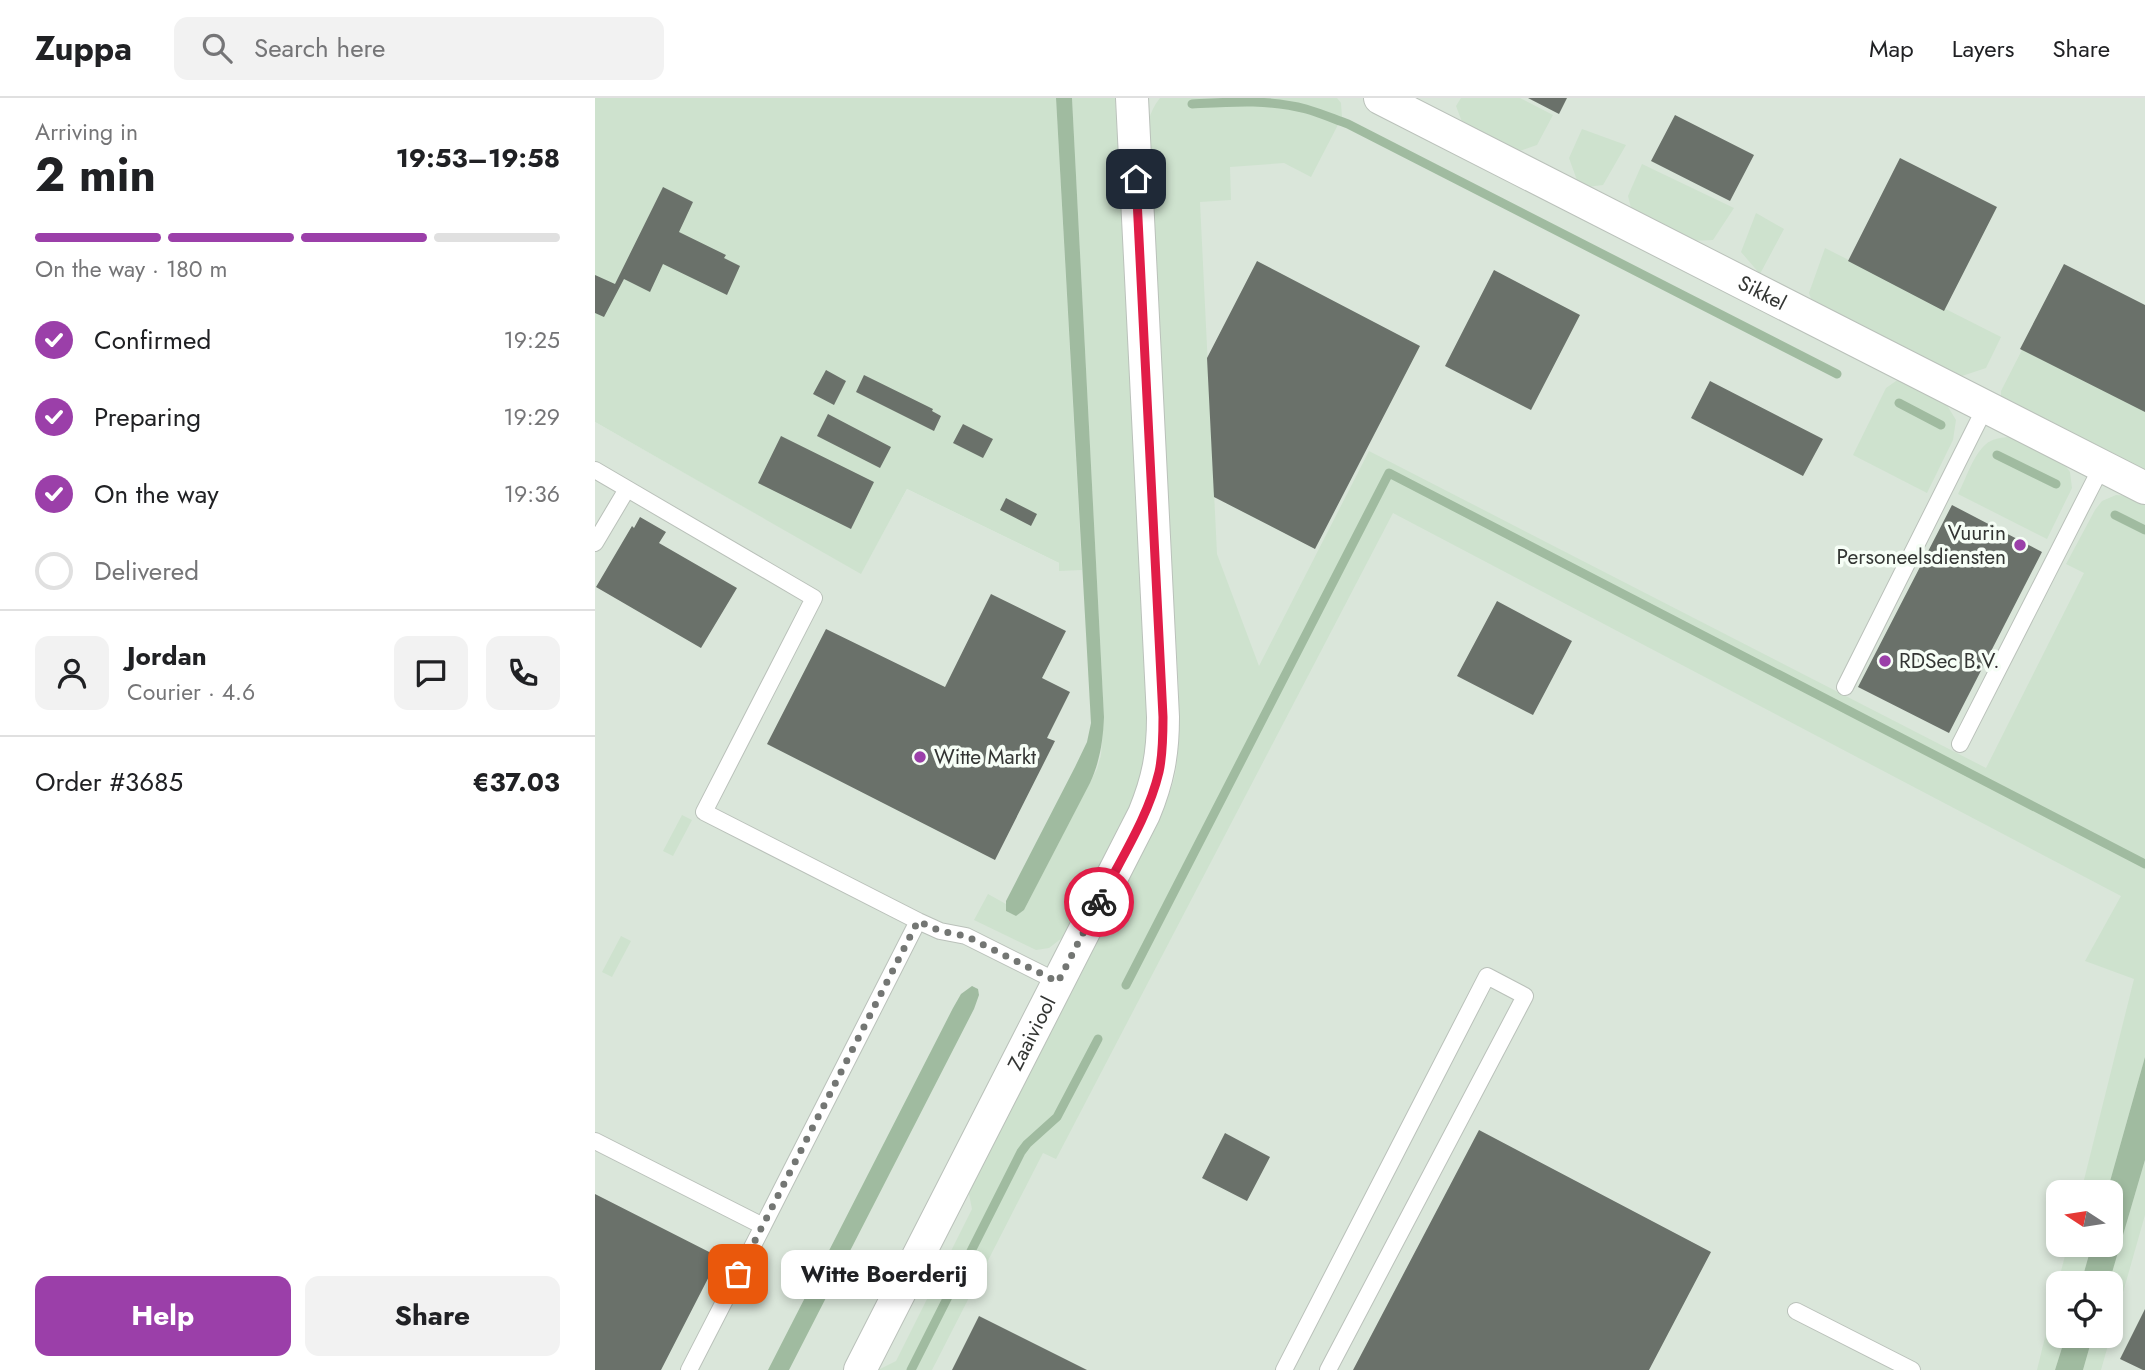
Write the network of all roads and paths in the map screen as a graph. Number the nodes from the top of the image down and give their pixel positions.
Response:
1 (1132, 98) edge
2 (1380, 98) edge
3 (1986, 406) junction
4 (2102, 466) junction
5 (595, 470) edge
6 (2145, 488) edge
7 (627, 489) junction
8 (595, 543) edge
9 (1845, 687) dead end
10 (1960, 744) dead end
11 (918, 921) junction
12 (1058, 982) junction
13 (595, 1141) edge
14 (762, 1226) junction
15 (1796, 1311) dead end
16 (689, 1370) edge
17 (860, 1370) edge
18 (1284, 1370) edge
19 (1328, 1370) edge
20 (1912, 1370) edge

1 - 12 street, Zaaiviool
2 - 3 street, Sikkel
3 - 4 street, Sikkel
3 - 9 lane
4 - 6 street, Sikkel
4 - 10 lane
5 - 7 lane
7 - 8 lane
7 - 11 lane
11 - 12 lane
11 - 14 lane
12 - 17 street, Zaaiviool
13 - 14 lane
14 - 16 lane
15 - 20 lane
18 - 19 lane

